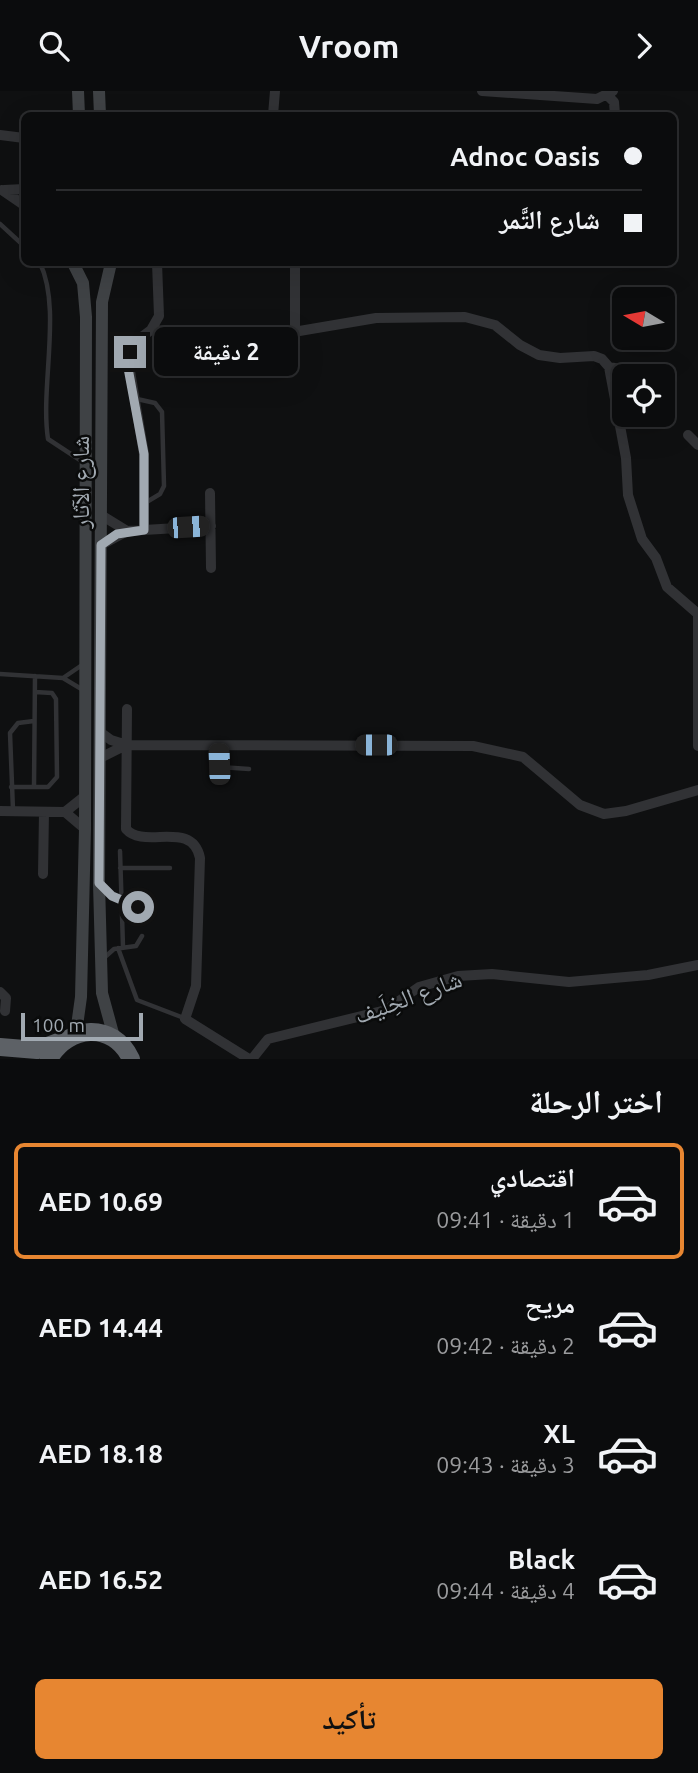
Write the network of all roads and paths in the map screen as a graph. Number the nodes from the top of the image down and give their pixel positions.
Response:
1 (79, 91) edge
2 (99, 91) edge
3 (275, 91) edge
4 (482, 91) edge
5 (611, 93) edge
6 (79, 112) edge
7 (100, 112) edge
8 (273, 112) edge
9 (615, 112) edge
10 (0, 135) edge
11 (21, 138) edge
12 (21, 189) edge
13 (1, 190) edge
14 (21, 203) edge
15 (0, 224) edge
16 (21, 243) edge
17 (41, 266) edge
18 (74, 266) edge
19 (110, 266) edge
20 (157, 266) edge
21 (295, 266) edge
22 (151, 330) junction
23 (295, 331) junction
24 (609, 367) junction
25 (612, 368) edge
26 (136, 399) junction
27 (688, 435) dead end
28 (698, 445) edge
29 (85, 463) junction
30 (210, 493) dead end
31 (145, 503) junction
32 (101, 515) junction
33 (211, 526) junction
34 (144, 530) junction
35 (127, 531) junction
36 (101, 545) junction
37 (211, 568) dead end
38 (698, 615) edge
39 (87, 657) junction
40 (0, 674) edge
41 (35, 676) junction
42 (63, 678) junction
43 (35, 692) junction
44 (85, 692) junction
45 (127, 709) dead end
46 (34, 721) junction
47 (100, 732) junction
48 (127, 745) junction
49 (219, 745) junction
50 (698, 746) edge
51 (100, 758) junction
52 (248, 769) dead end
53 (11, 787) junction
54 (34, 787) junction
55 (698, 790) edge
56 (85, 796) junction
57 (0, 811) edge
58 (13, 811) junction
59 (44, 812) junction
60 (65, 812) junction
61 (85, 829) junction
62 (120, 851) dead end
63 (120, 868) junction
64 (170, 869) dead end
65 (43, 874) dead end
66 (99, 883) junction
67 (120, 900) junction
68 (142, 913) dead end
69 (142, 936) dead end
70 (120, 948) junction
71 (698, 965) edge
72 (101, 971) junction
73 (0, 992) edge
74 (6, 1011) edge
75 (185, 1019) junction
76 (70, 1036) junction
77 (114, 1037) junction
78 (0, 1047) edge
79 (49, 1059) edge
80 (131, 1059) edge
81 (250, 1059) edge

1 - 6 street
2 - 7 street
3 - 8 street
4 - 5 street
5 - 9 street
10 - 11 street
12 - 13 street
13 - 14 street
15 - 16 lane
17 - 29 lane
18 - 29 street, شارع الآثار
19 - 32 street, شارع الآثار
20 - 22 street
21 - 23 street
22 - 23 street
22 - 26 street
23 - 24 street
24 - 25 street
24 - 38 street
26 - 31 street
26 - 31 lane
27 - 28 street
29 - 39 street, شارع الآثار
30 - 33 street
31 - 34 street
32 - 35 street
32 - 36 street, شارع الآثار
33 - 34 street
33 - 37 street
34 - 35 street
35 - 36 street
36 - 47 street, شارع الآثار
38 - 50 street
39 - 42 lane
39 - 44 street, شارع الآثار
40 - 41 lane
41 - 42 lane
41 - 43 lane
42 - 44 lane
43 - 46 lane
43 - 54 lane
44 - 56 street, شارع الآثار
45 - 48 street
46 - 53 lane
46 - 54 lane
47 - 48 street
47 - 51 street, شارع الآثار
48 - 49 street
48 - 51 street
48 - 75 street
49 - 52 lane
49 - 55 street
51 - 66 street, شارع الآثار
53 - 54 lane
53 - 58 lane
56 - 60 street
56 - 61 street, شارع الآثار
57 - 58 street
58 - 59 street
59 - 60 street
59 - 65 street
60 - 61 street
61 - 76 street, شارع الآثار
62 - 63 lane
63 - 64 lane
63 - 67 lane
66 - 67 lane
66 - 72 street, شارع الآثار
67 - 68 lane
67 - 70 lane
69 - 70 lane
70 - 72 lane
70 - 75 lane
71 - 81 street, شارع الخِلَيف
72 - 77 street, شارع الآثار
73 - 74 street
75 - 81 street
76 - 77 highway
76 - 78 highway
76 - 79 highway
77 - 80 highway

